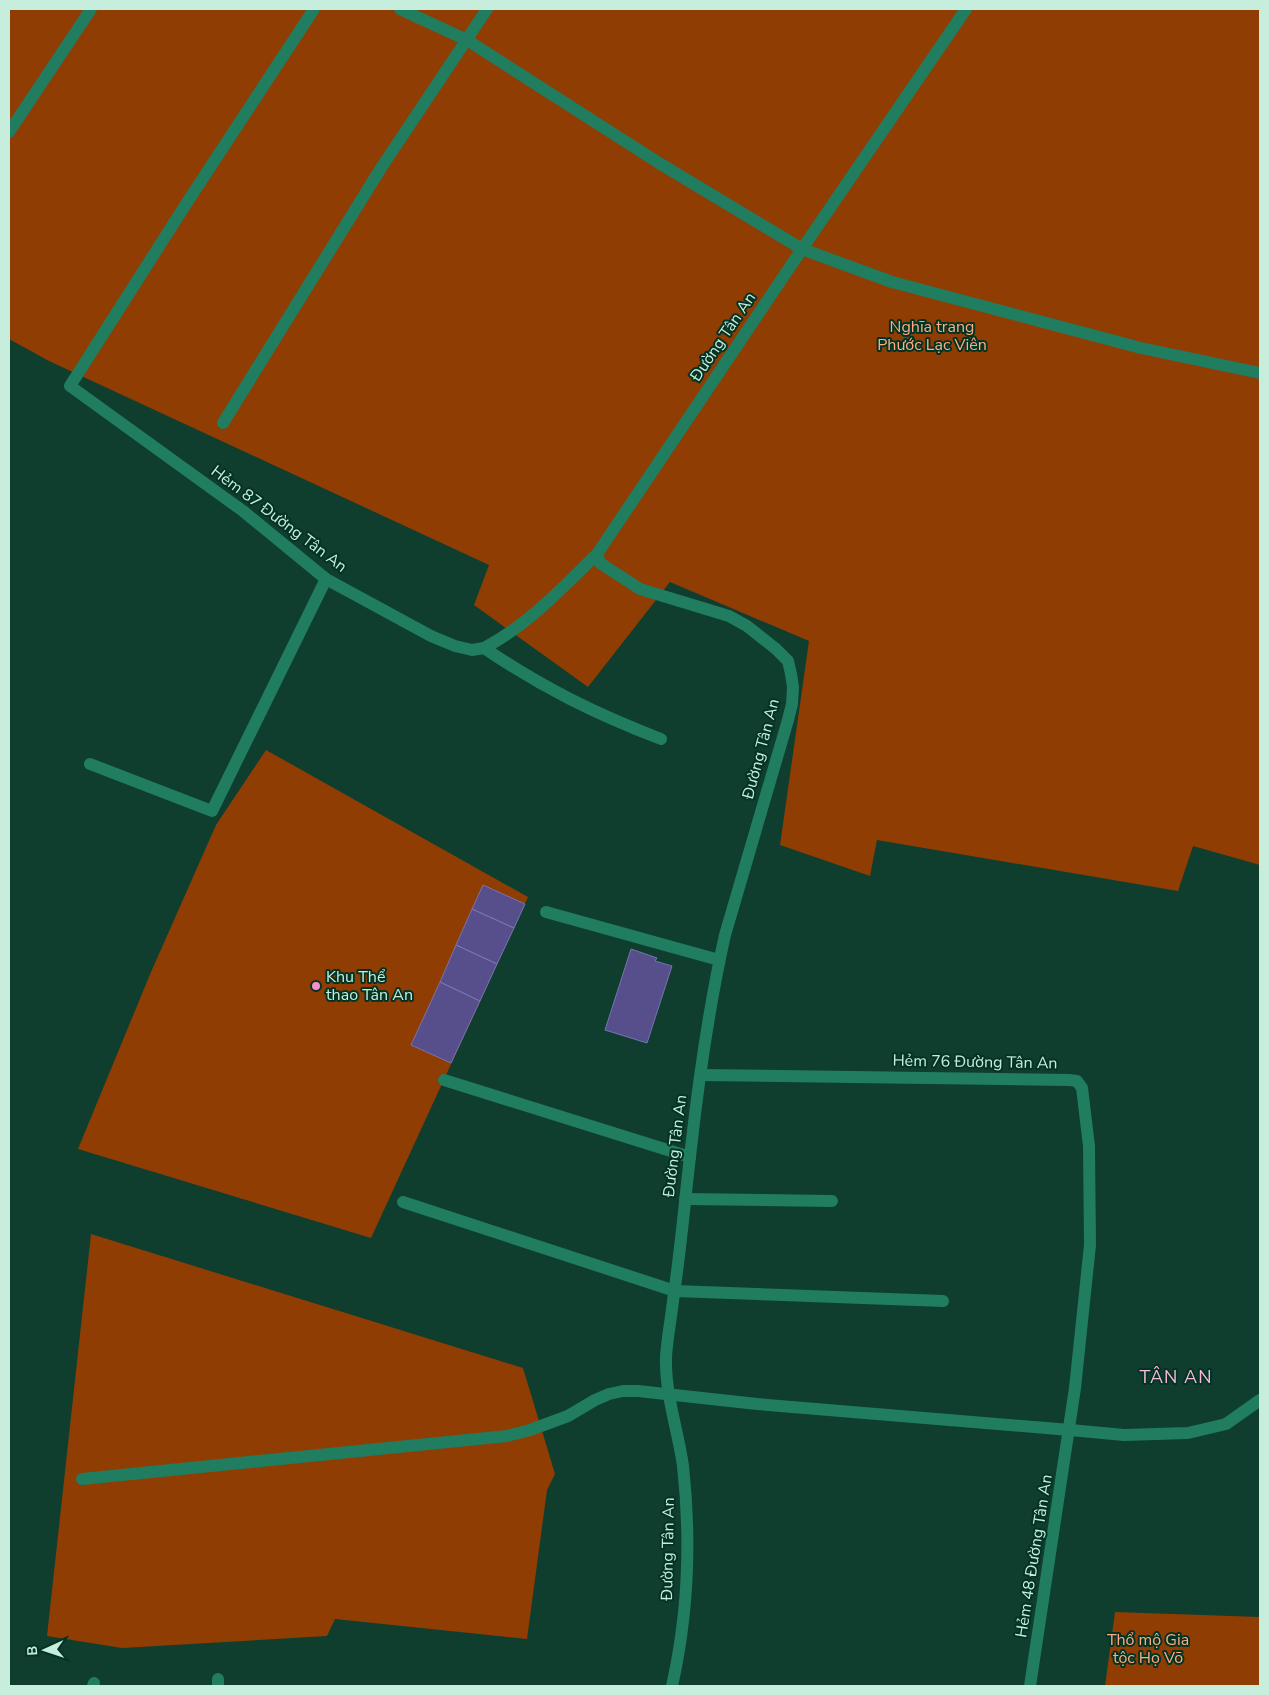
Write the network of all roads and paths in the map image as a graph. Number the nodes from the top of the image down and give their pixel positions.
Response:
1 (91, 9) edge
2 (314, 9) edge
3 (400, 9) edge
4 (488, 9) edge
5 (966, 9) edge
6 (467, 40) junction
7 (9, 132) edge
8 (802, 249) junction
9 (1260, 373) edge
10 (223, 423) dead end
11 (597, 554) junction
12 (326, 579) junction
13 (484, 648) junction
14 (661, 739) dead end
15 (90, 764) dead end
16 (546, 912) dead end
17 (719, 960) junction
18 (700, 1075) junction
19 (444, 1080) dead end
20 (690, 1157) junction
21 (685, 1200) junction
22 (832, 1201) dead end
23 (403, 1202) dead end
24 (674, 1291) junction
25 (943, 1301) dead end
26 (668, 1394) junction
27 (1260, 1400) edge
28 (1070, 1430) junction
29 (82, 1479) dead end
30 (672, 1686) edge
31 (1030, 1686) edge

1 - 7 street
2 - 12 street, Hẻm 87 Đường Tân An
3 - 6 street
4 - 6 street
5 - 8 street, Đường Tân An
6 - 8 street
6 - 10 street
8 - 9 street
8 - 11 street, Đường Tân An
11 - 13 street
11 - 17 street, Đường Tân An
12 - 13 street, Hẻm 87 Đường Tân An
12 - 15 street
13 - 14 street
16 - 17 street
17 - 18 street, Đường Tân An
18 - 20 street, Đường Tân An
18 - 28 street, Hẻm 76 Đường Tân An
19 - 20 street
20 - 21 street, Đường Tân An
21 - 22 street
21 - 24 street, Đường Tân An
23 - 24 street
24 - 25 street
24 - 26 street, Đường Tân An
26 - 28 street
26 - 29 street
26 - 30 street, Đường Tân An
27 - 28 street
28 - 31 street, Hẻm 48 Đường Tân An

